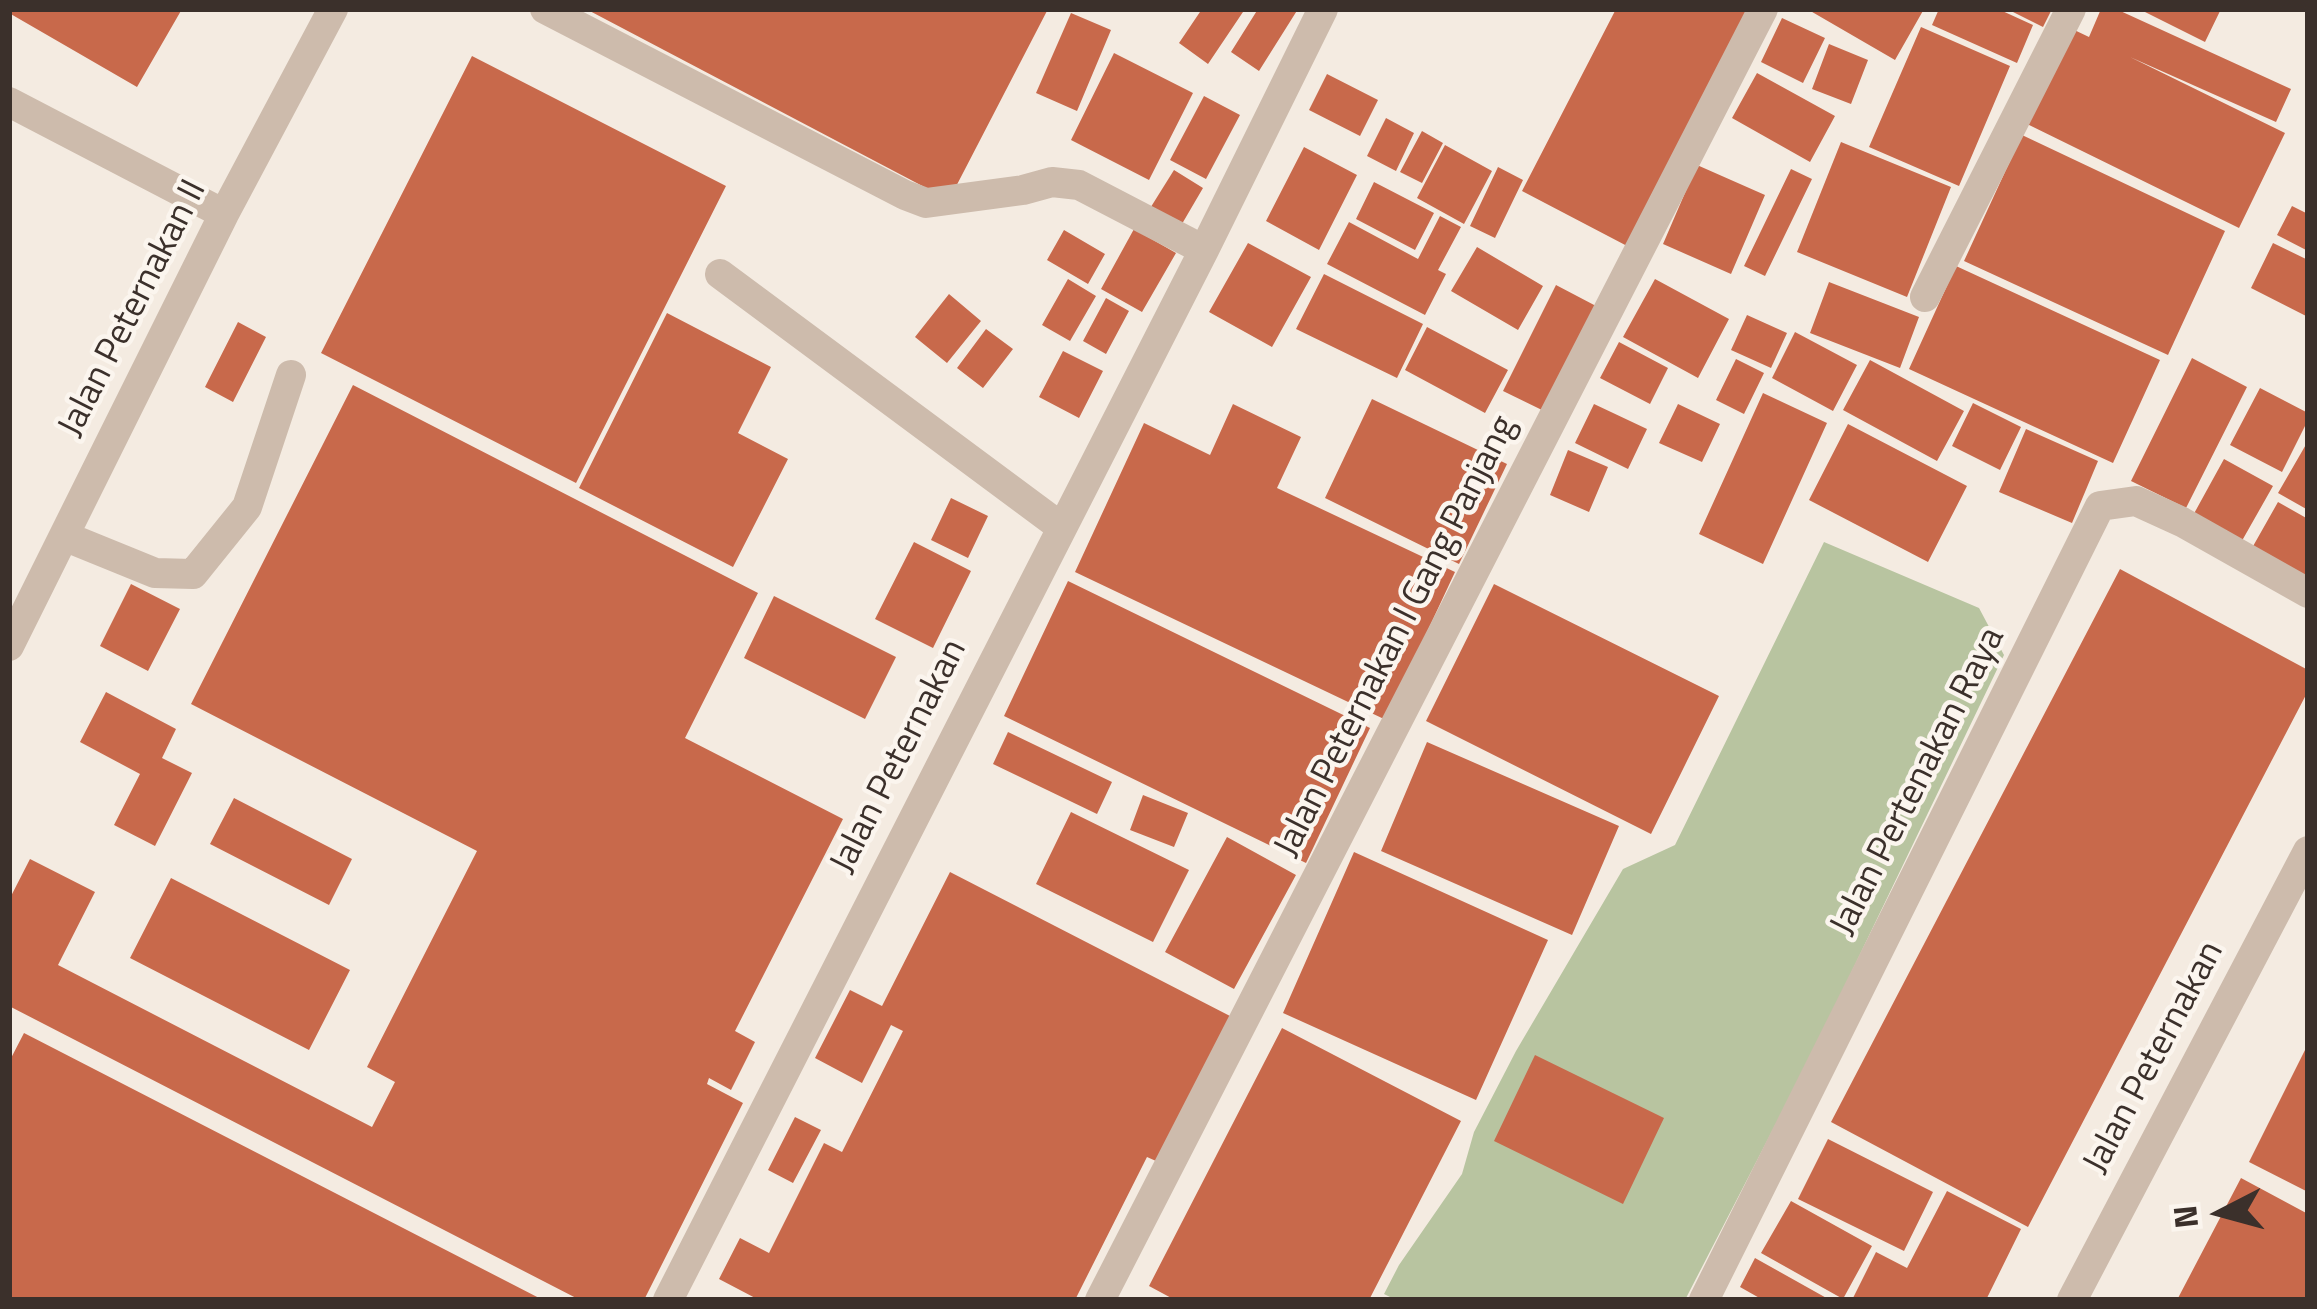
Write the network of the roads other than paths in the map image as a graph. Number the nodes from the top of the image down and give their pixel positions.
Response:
1 (333, 9) edge
2 (545, 9) edge
3 (1323, 9) edge
4 (1763, 9) edge
5 (2071, 9) edge
6 (9, 102) edge
7 (224, 214) junction
8 (1204, 250) junction
9 (720, 274) dead end
10 (1925, 297) dead end
11 (290, 375) dead end
12 (1061, 526) junction
13 (64, 536) junction
14 (2308, 593) edge
15 (9, 646) edge
16 (2308, 851) edge
17 (668, 1300) edge
18 (1100, 1300) edge
19 (1704, 1300) edge
20 (2072, 1300) edge

1 - 7 street, Jalan Peternakan II
2 - 8 street
3 - 8 street, Jalan Peternakan
4 - 18 street, Jalan Peternakan I Gang Panjang
5 - 10 street
6 - 7 street
7 - 13 street, Jalan Peternakan II
8 - 12 street, Jalan Peternakan
9 - 12 street
11 - 13 street
12 - 17 street, Jalan Peternakan
13 - 15 street, Jalan Peternakan II
14 - 19 street, Jalan Pertenakan Raya
16 - 20 street, Jalan Peternakan

